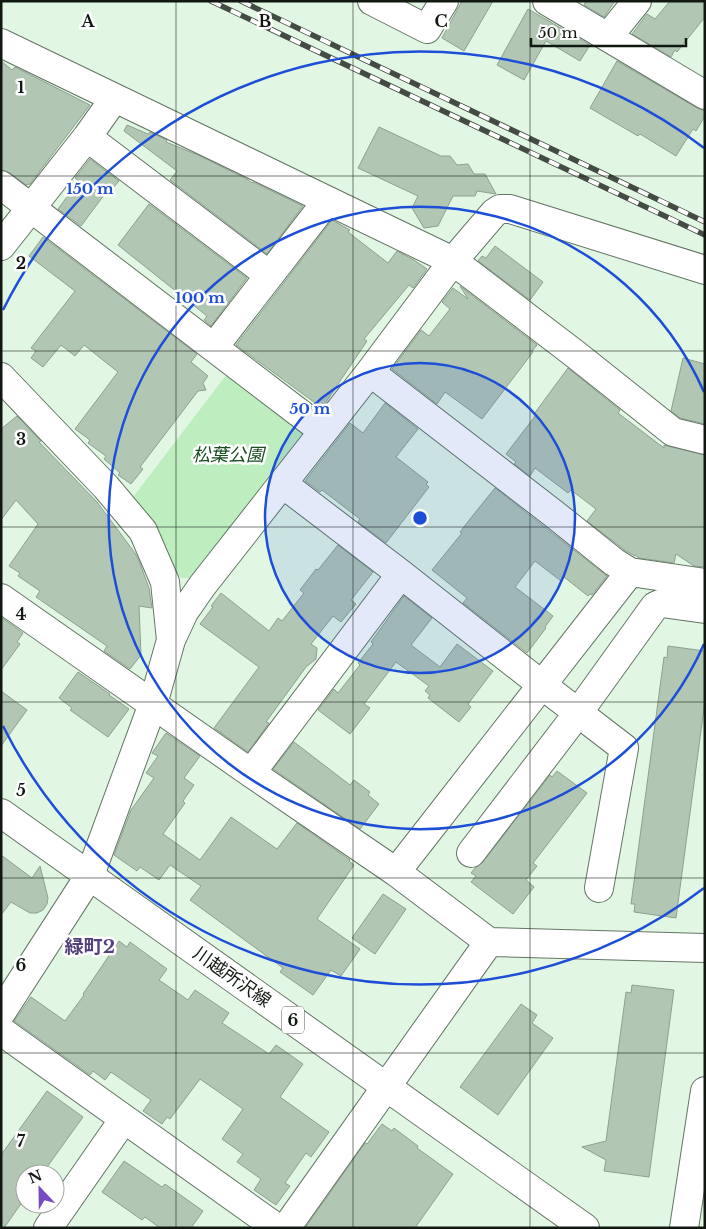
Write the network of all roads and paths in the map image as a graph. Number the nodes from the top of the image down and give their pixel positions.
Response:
1 (372, 1) edge
2 (444, 1) edge
3 (547, 1) edge
4 (638, 1) edge
5 (608, 37) junction
6 (1, 43) edge
7 (705, 95) edge
8 (114, 99) junction
9 (87, 137) junction
10 (1, 184) edge
11 (327, 202) junction
12 (31, 208) junction
13 (1, 246) edge
14 (453, 262) junction
15 (705, 270) edge
16 (269, 275) junction
17 (214, 347) junction
18 (370, 372) junction
19 (1, 376) edge
20 (323, 431) junction
21 (705, 440) edge
22 (282, 484) junction
23 (630, 572) junction
24 (401, 574) junction
25 (705, 583) edge
26 (1, 598) edge
27 (705, 609) edge
28 (171, 640) junction
29 (542, 685) junction
30 (154, 704) junction
31 (578, 713) junction
32 (251, 773) junction
33 (1, 813) edge
34 (471, 853) dead end
35 (396, 872) junction
36 (90, 875) junction
37 (600, 888) dead end
38 (489, 942) junction
39 (705, 948) edge
40 (1, 1012) edge
41 (1, 1031) edge
42 (386, 1086) junction
43 (705, 1092) edge
44 (124, 1119) junction
45 (703, 1124) edge
46 (48, 1228) edge
47 (277, 1228) edge
48 (286, 1228) edge
49 (585, 1228) edge
50 (684, 1228) edge

1 - 2 street
3 - 5 street
4 - 5 street
5 - 7 street
6 - 8 street
8 - 9 street
8 - 11 street
9 - 12 street
9 - 16 street
10 - 12 street
11 - 14 street
11 - 16 street
12 - 13 street
12 - 17 street
14 - 15 street
14 - 18 street
14 - 21 street
16 - 17 street
17 - 20 street
18 - 20 street
18 - 23 street
19 - 28 street
20 - 22 street
22 - 24 street
22 - 28 street
23 - 25 street
23 - 29 street
24 - 29 street
24 - 32 street
26 - 30 street
27 - 31 street
28 - 30 street
29 - 31 street
29 - 35 street
30 - 32 street
30 - 36 street
31 - 34 street
31 - 37 street
32 - 35 street
33 - 36 street, 川越所沢線 / 6
35 - 38 street
36 - 40 street
36 - 42 street, 川越所沢線 / 6
38 - 39 street
38 - 42 street
41 - 44 street
42 - 48 street
42 - 49 street, 川越所沢線 / 6
43 - 45 street
44 - 46 street
44 - 47 street
45 - 50 street

